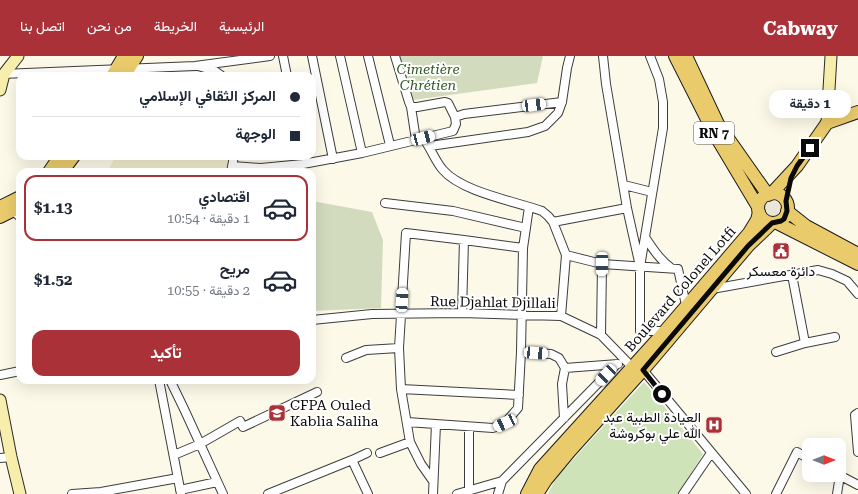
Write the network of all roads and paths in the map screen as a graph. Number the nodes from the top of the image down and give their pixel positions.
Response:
1 (18, 56) edge
2 (124, 56) edge
3 (137, 56) edge
4 (270, 56) edge
5 (283, 56) edge
6 (312, 56) edge
7 (340, 56) edge
8 (368, 56) edge
9 (395, 56) edge
10 (570, 56) edge
11 (603, 56) edge
12 (650, 56) edge
13 (675, 56) edge
14 (686, 56) edge
15 (831, 56) edge
16 (216, 59) edge
17 (195, 66) junction
18 (215, 71) joint
19 (42, 72) edge
20 (120, 72) edge
21 (285, 72) edge
22 (315, 72) edge
23 (1, 73) edge
24 (16, 73) edge
25 (316, 77) edge
26 (0, 90) edge
27 (562, 102) junction
28 (411, 106) junction
29 (858, 112) edge
30 (455, 117) junction
31 (827, 123) junction
32 (420, 139) junction
33 (390, 145) junction
34 (430, 146) junction
35 (362, 153) junction
36 (332, 159) junction
37 (303, 160) edge
38 (316, 160) edge
39 (797, 166) junction
40 (261, 168) edge
41 (754, 175) junction
42 (624, 185) junction
43 (652, 192) junction
44 (769, 194) junction
45 (16, 199) edge
46 (385, 203) dead end
47 (787, 206) junction
48 (0, 207) edge
49 (529, 207) junction
50 (627, 208) junction
51 (759, 209) junction
52 (16, 213) edge
53 (0, 217) edge
54 (553, 222) junction
55 (775, 223) junction
56 (526, 228) junction
57 (645, 237) junction
58 (464, 240) junction
59 (523, 248) junction
60 (566, 254) junction
61 (858, 254) edge
62 (602, 264) junction
63 (858, 264) edge
64 (640, 267) junction
65 (672, 268) junction
66 (792, 275) junction
67 (712, 289) junction
68 (858, 294) edge
69 (686, 305) junction
70 (462, 313) junction
71 (402, 314) junction
72 (522, 314) junction
73 (561, 316) junction
74 (316, 320) edge
75 (665, 331) junction
76 (601, 335) junction
77 (835, 337) dead end
78 (805, 343) junction
79 (399, 348) junction
80 (521, 352) junction
81 (776, 352) dead end
82 (346, 358) dead end
83 (617, 364) junction
84 (634, 367) junction
85 (565, 368) junction
86 (16, 372) edge
87 (0, 375) edge
88 (160, 384) edge
89 (172, 384) edge
90 (400, 389) junction
91 (317, 392) dead end
92 (519, 395) junction
93 (0, 404) edge
94 (858, 414) edge
95 (564, 418) junction
96 (407, 422) junction
97 (436, 424) junction
98 (469, 427) junction
99 (410, 442) junction
100 (200, 444) junction
101 (380, 452) dead end
102 (858, 452) edge
103 (367, 453) dead end
104 (711, 453) junction
105 (174, 455) junction
106 (802, 455) edge
107 (5, 457) edge
108 (352, 460) junction
109 (178, 478) junction
110 (846, 478) edge
111 (433, 481) junction
112 (502, 481) junction
113 (217, 482) junction
114 (839, 482) edge
115 (858, 485) edge
116 (469, 490) junction
117 (180, 492) edge
118 (20, 494) edge
119 (72, 494) edge
120 (223, 494) edge
121 (270, 494) edge
122 (368, 494) edge
123 (433, 494) edge
124 (457, 494) edge
125 (498, 494) edge
126 (527, 494) edge
127 (537, 494) edge
128 (683, 494) edge
129 (746, 494) edge
130 (776, 494) edge
131 (837, 494) edge

1 - 23 street
2 - 20 main road
3 - 20 main road
4 - 16 street
5 - 21 street
6 - 22 street
7 - 35 street
8 - 33 street
9 - 28 street
10 - 27 street
11 - 42 street
12 - 43 street
13 - 51 main road, RN 7
14 - 41 main road, RN 7
15 - 31 street
16 - 17 street
16 - 18 street
17 - 18 street
17 - 20 street
19 - 20 street
23 - 24 street
23 - 26 street
25 - 36 street
27 - 30 street
27 - 34 street
28 - 30 street
28 - 32 street
29 - 31 main road
30 - 32 street
31 - 39 main road
32 - 33 street
32 - 34 street
33 - 35 street
34 - 49 street
35 - 36 street
36 - 38 street
37 - 40 street
39 - 41 main road
39 - 44 main road
39 - 47 main road
41 - 44 main road, RN 7
42 - 43 street
42 - 50 street
43 - 57 street
44 - 47 main road
44 - 51 main road
45 - 48 main road
46 - 56 street
47 - 55 main road
47 - 61 main road
49 - 54 street
49 - 56 street
50 - 54 street
50 - 64 street
51 - 55 main road
51 - 69 main road, Boulevard Colonel Lotfi
52 - 53 main road
54 - 60 street
55 - 63 main road
55 - 67 main road, Boulevard Colonel Lotfi
56 - 59 street
57 - 64 street
57 - 65 street
58 - 59 street
58 - 70 street
58 - 71 street
59 - 72 street
60 - 62 street
60 - 73 street
62 - 64 street
62 - 76 street
64 - 65 street
64 - 75 street
65 - 69 street
66 - 67 street
66 - 68 street
66 - 78 street
67 - 84 main road, Boulevard Colonel Lotfi
69 - 75 main road, Boulevard Colonel Lotfi
70 - 71 street, Rue Djahlat Djillali
70 - 72 street, Rue Djahlat Djillali
71 - 74 street, Rue Djahlat Djillali
71 - 79 street
72 - 73 street, Rue Djahlat Djillali
72 - 80 street
73 - 76 street, Rue Djahlat Djillali
75 - 84 main road, Boulevard Colonel Lotfi
76 - 84 street, Rue Djahlat Djillali
77 - 78 street
78 - 81 street
79 - 82 street
79 - 90 street
80 - 85 street
80 - 92 street
83 - 84 street
83 - 85 street
83 - 95 street
84 - 104 street, Rue Djahlat Djillali
84 - 126 main road, Boulevard Colonel Lotfi
84 - 127 main road, Boulevard Colonel Lotfi
85 - 95 street
86 - 87 street
88 - 105 street
89 - 100 street
90 - 92 street
90 - 96 street
91 - 100 street
92 - 98 street
93 - 107 street
94 - 102 street
95 - 112 street
96 - 97 street
96 - 99 street
97 - 98 street
97 - 111 street
98 - 116 street
99 - 101 street
99 - 111 street
100 - 105 street
100 - 113 street
103 - 108 street
104 - 128 street
104 - 129 street, Rue Djahlat Djillali
105 - 109 street
106 - 130 street
107 - 118 street
108 - 121 street
108 - 122 street
109 - 117 street
109 - 119 street
110 - 115 street
111 - 123 street
112 - 116 street
112 - 125 street
113 - 117 street
113 - 120 street
114 - 131 street
116 - 124 street

